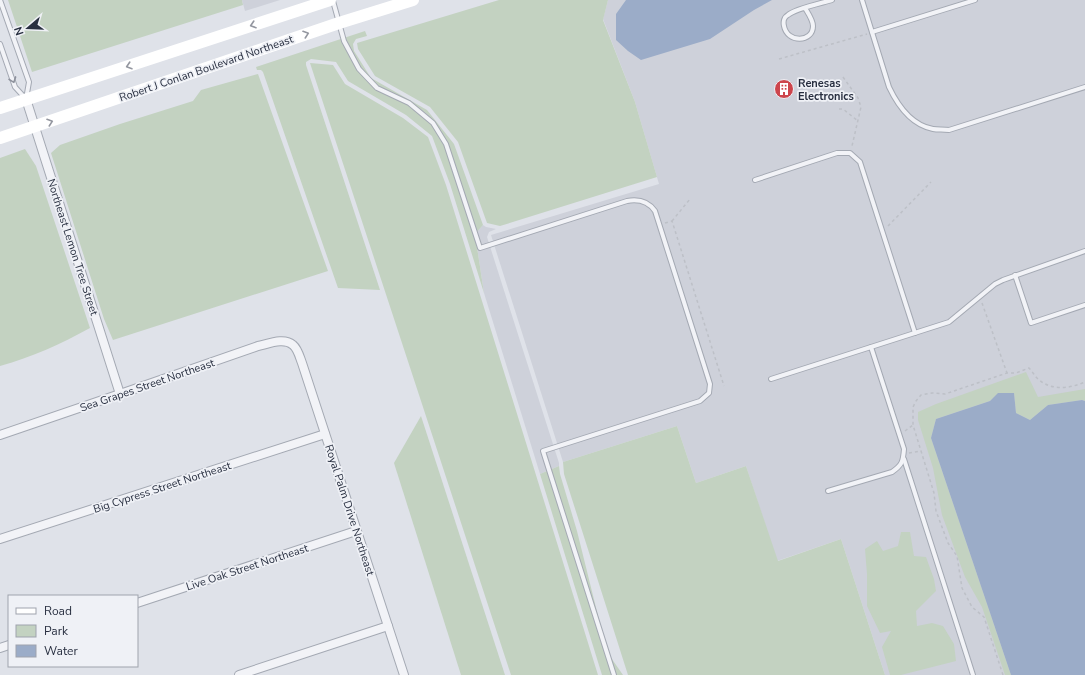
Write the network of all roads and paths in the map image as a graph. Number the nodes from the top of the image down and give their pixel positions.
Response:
1 (0, 0) edge
2 (331, 0) edge
3 (414, 0) edge
4 (832, 0) edge
5 (862, 0) edge
6 (975, 0) edge
7 (806, 8) junction
8 (2, 12) edge
9 (339, 23) junction
10 (872, 32) junction
11 (0, 44) edge
12 (779, 59) dead end
13 (843, 77) dead end
14 (1085, 87) edge
15 (26, 99) junction
16 (0, 108) edge
17 (839, 109) dead end
18 (858, 121) junction
19 (34, 127) junction
20 (0, 138) edge
21 (850, 153) junction
22 (755, 180) dead end
23 (931, 182) dead end
24 (690, 199) dead end
25 (672, 221) junction
26 (660, 225) junction
27 (882, 232) junction
28 (1085, 250) edge
29 (1015, 275) junction
30 (980, 297) junction
31 (1085, 305) edge
32 (915, 333) junction
33 (294, 345) joint
34 (871, 347) junction
35 (1007, 373) junction
36 (771, 379) dead end
37 (1085, 382) edge
38 (724, 386) dead end
39 (120, 394) junction
40 (913, 425) junction
41 (325, 434) junction
42 (0, 435) edge
43 (900, 436) junction
44 (921, 451) junction
45 (904, 454) junction
46 (904, 460) junction
47 (828, 491) dead end
48 (356, 531) junction
49 (0, 539) edge
50 (138, 603) edge
51 (388, 626) junction
52 (239, 675) edge
53 (404, 675) edge
54 (614, 675) edge
55 (973, 675) edge
56 (1003, 675) edge

1 - 8 lane
2 - 9 lane
2 -> 15 main road
3 - 9 main road, Robert J Conlan Boulevard Northeast
4 - 7 lane
5 - 10 lane
6 - 10 lane
7 - 7 lane
8 - 15 lane
19 -> 9 main road, Robert J Conlan Boulevard Northeast
9 - 26 lane
10 - 12 path
10 - 14 lane
11 -> 15 lane
13 - 18 path
15 - 16 main road
15 - 19 street, Northeast Lemon Tree Street
17 - 18 path
18 - 21 path
19 - 20 main road, Robert J Conlan Boulevard Northeast
19 - 39 street, Northeast Lemon Tree Street
21 - 22 lane
21 - 27 lane
23 - 27 path
24 - 25 path
25 - 26 path
25 - 38 path
26 - 54 lane
27 - 32 lane
28 - 29 lane
29 - 30 lane
29 - 31 lane
30 - 32 lane
30 - 35 path
32 - 34 lane
33 - 39 street, Sea Grapes Street Northeast
33 - 41 street, Royal Palm Drive Northeast
34 - 36 lane
34 - 43 lane
35 - 37 path
35 - 40 path
39 - 42 street, Sea Grapes Street Northeast
40 - 43 path
40 - 44 path
41 - 48 street, Royal Palm Drive Northeast
41 - 49 street, Big Cypress Street Northeast
43 - 45 lane
44 - 45 path
44 - 56 path
45 - 46 lane
46 - 47 lane
46 - 55 lane
48 - 50 street, Live Oak Street Northeast
48 - 51 street, Royal Palm Drive Northeast
51 - 52 street
51 - 53 street, Royal Palm Drive Northeast

